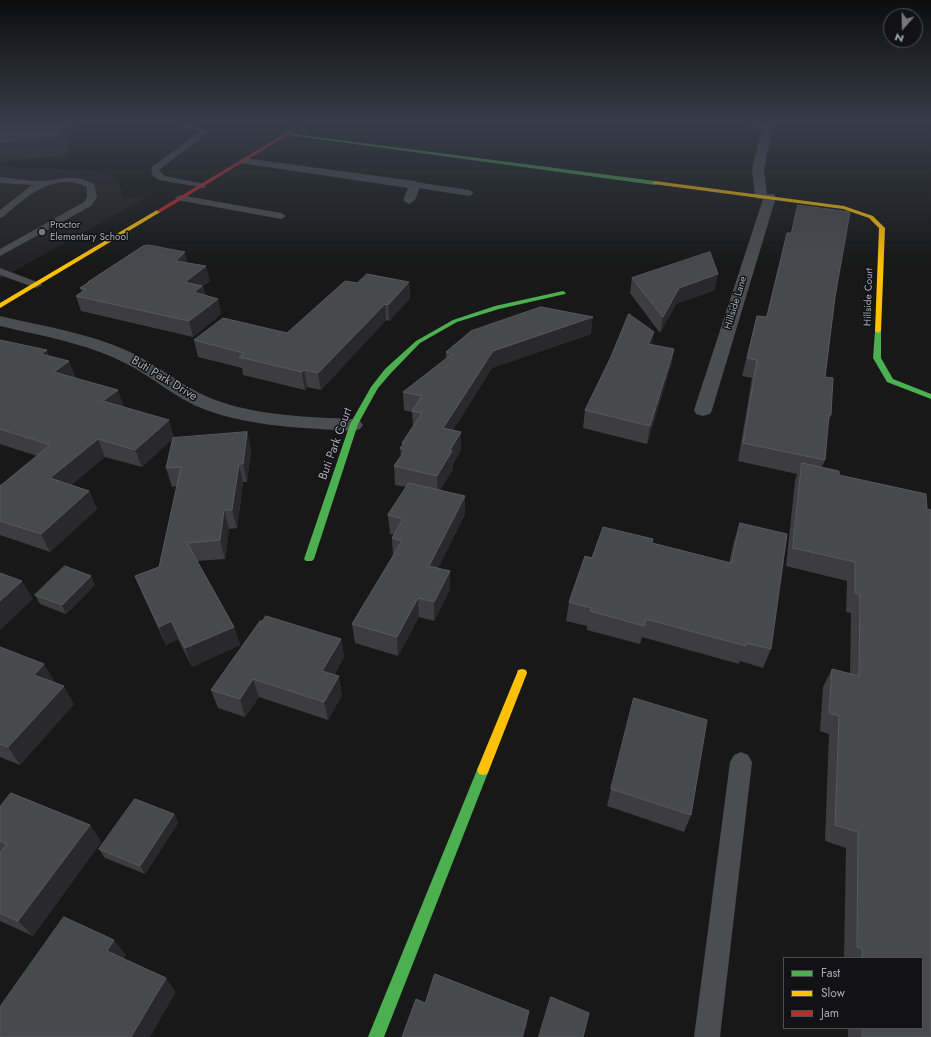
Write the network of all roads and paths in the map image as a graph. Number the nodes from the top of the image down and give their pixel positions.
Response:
1 (155, 170) edge
2 (228, 170) edge
3 (311, 170) edge
4 (564, 170) edge
5 (758, 170) edge
6 (0, 180) edge
7 (42, 183) junction
8 (415, 185) junction
9 (202, 186) junction
10 (469, 192) dead end
11 (766, 197) junction
12 (180, 198) junction
13 (409, 200) dead end
14 (0, 215) edge
15 (281, 216) dead end
16 (0, 253) edge
17 (0, 271) edge
18 (36, 284) junction
19 (564, 293) dead end
20 (0, 306) edge
21 (0, 321) edge
22 (931, 397) edge
23 (702, 410) dead end
24 (353, 425) junction
25 (309, 559) dead end
26 (522, 673) dead end
27 (741, 762) dead end
28 (376, 1037) edge
29 (707, 1037) edge

1 - 9 lane
2 - 9 street
3 - 8 street
4 - 11 street
5 - 11 street
6 - 7 lane
7 - 14 lane
7 - 16 lane
8 - 10 lane
8 - 13 street
9 - 12 street
11 - 22 street, Hillside Court
11 - 23 street, Hillside Lane
12 - 15 lane
12 - 18 street
17 - 18 lane
18 - 20 street
19 - 24 street, Buti Park Court
21 - 24 street, Buti Park Drive
24 - 25 street, Buti Park Court
26 - 28 street
27 - 29 lane

